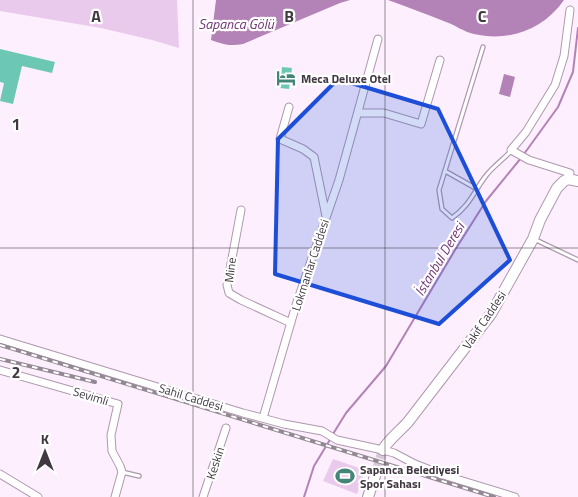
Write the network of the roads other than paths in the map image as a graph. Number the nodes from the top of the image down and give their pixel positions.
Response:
1 (570, 10) dead end
2 (378, 39) dead end
3 (483, 47) dead end
4 (440, 60) dead end
5 (289, 107) dead end
6 (358, 113) junction
7 (515, 152) junction
8 (445, 171) junction
9 (573, 180) edge
10 (478, 189) junction
11 (241, 210) dead end
12 (326, 217) junction
13 (533, 239) junction
14 (578, 260) edge
15 (291, 323) junction
16 (0, 339) edge
17 (0, 370) edge
18 (263, 418) junction
19 (226, 428) dead end
20 (383, 450) junction
21 (122, 472) junction
22 (376, 472) tunnel mouth
23 (0, 474) edge
24 (139, 476) dead end
25 (38, 497) edge
26 (115, 497) edge
27 (203, 497) edge
28 (368, 497) edge
29 (515, 497) edge

1 - 7 street
2 - 6 street, Lokmanlar Caddesi
3 - 8 lane
4 - 6 street
5 - 12 street
6 - 12 street, Lokmanlar Caddesi
7 - 9 street, Vakıf Caddesi
7 - 10 lane
8 - 10 lane
8 - 10 lane
9 - 13 street, Vakıf Caddesi
11 - 15 street, Mine
12 - 15 street, Lokmanlar Caddesi
13 - 14 lane
13 - 20 street, Vakıf Caddesi
15 - 18 street, Lokmanlar Caddesi
16 - 18 street, Sahil Caddesi
17 - 21 street, Sevimli
18 - 20 street, Sahil Caddesi
19 - 27 street, Keskin
20 - 29 street, Sahil Caddesi
21 - 24 lane
21 - 26 street
22 - 28 street
23 - 25 street

